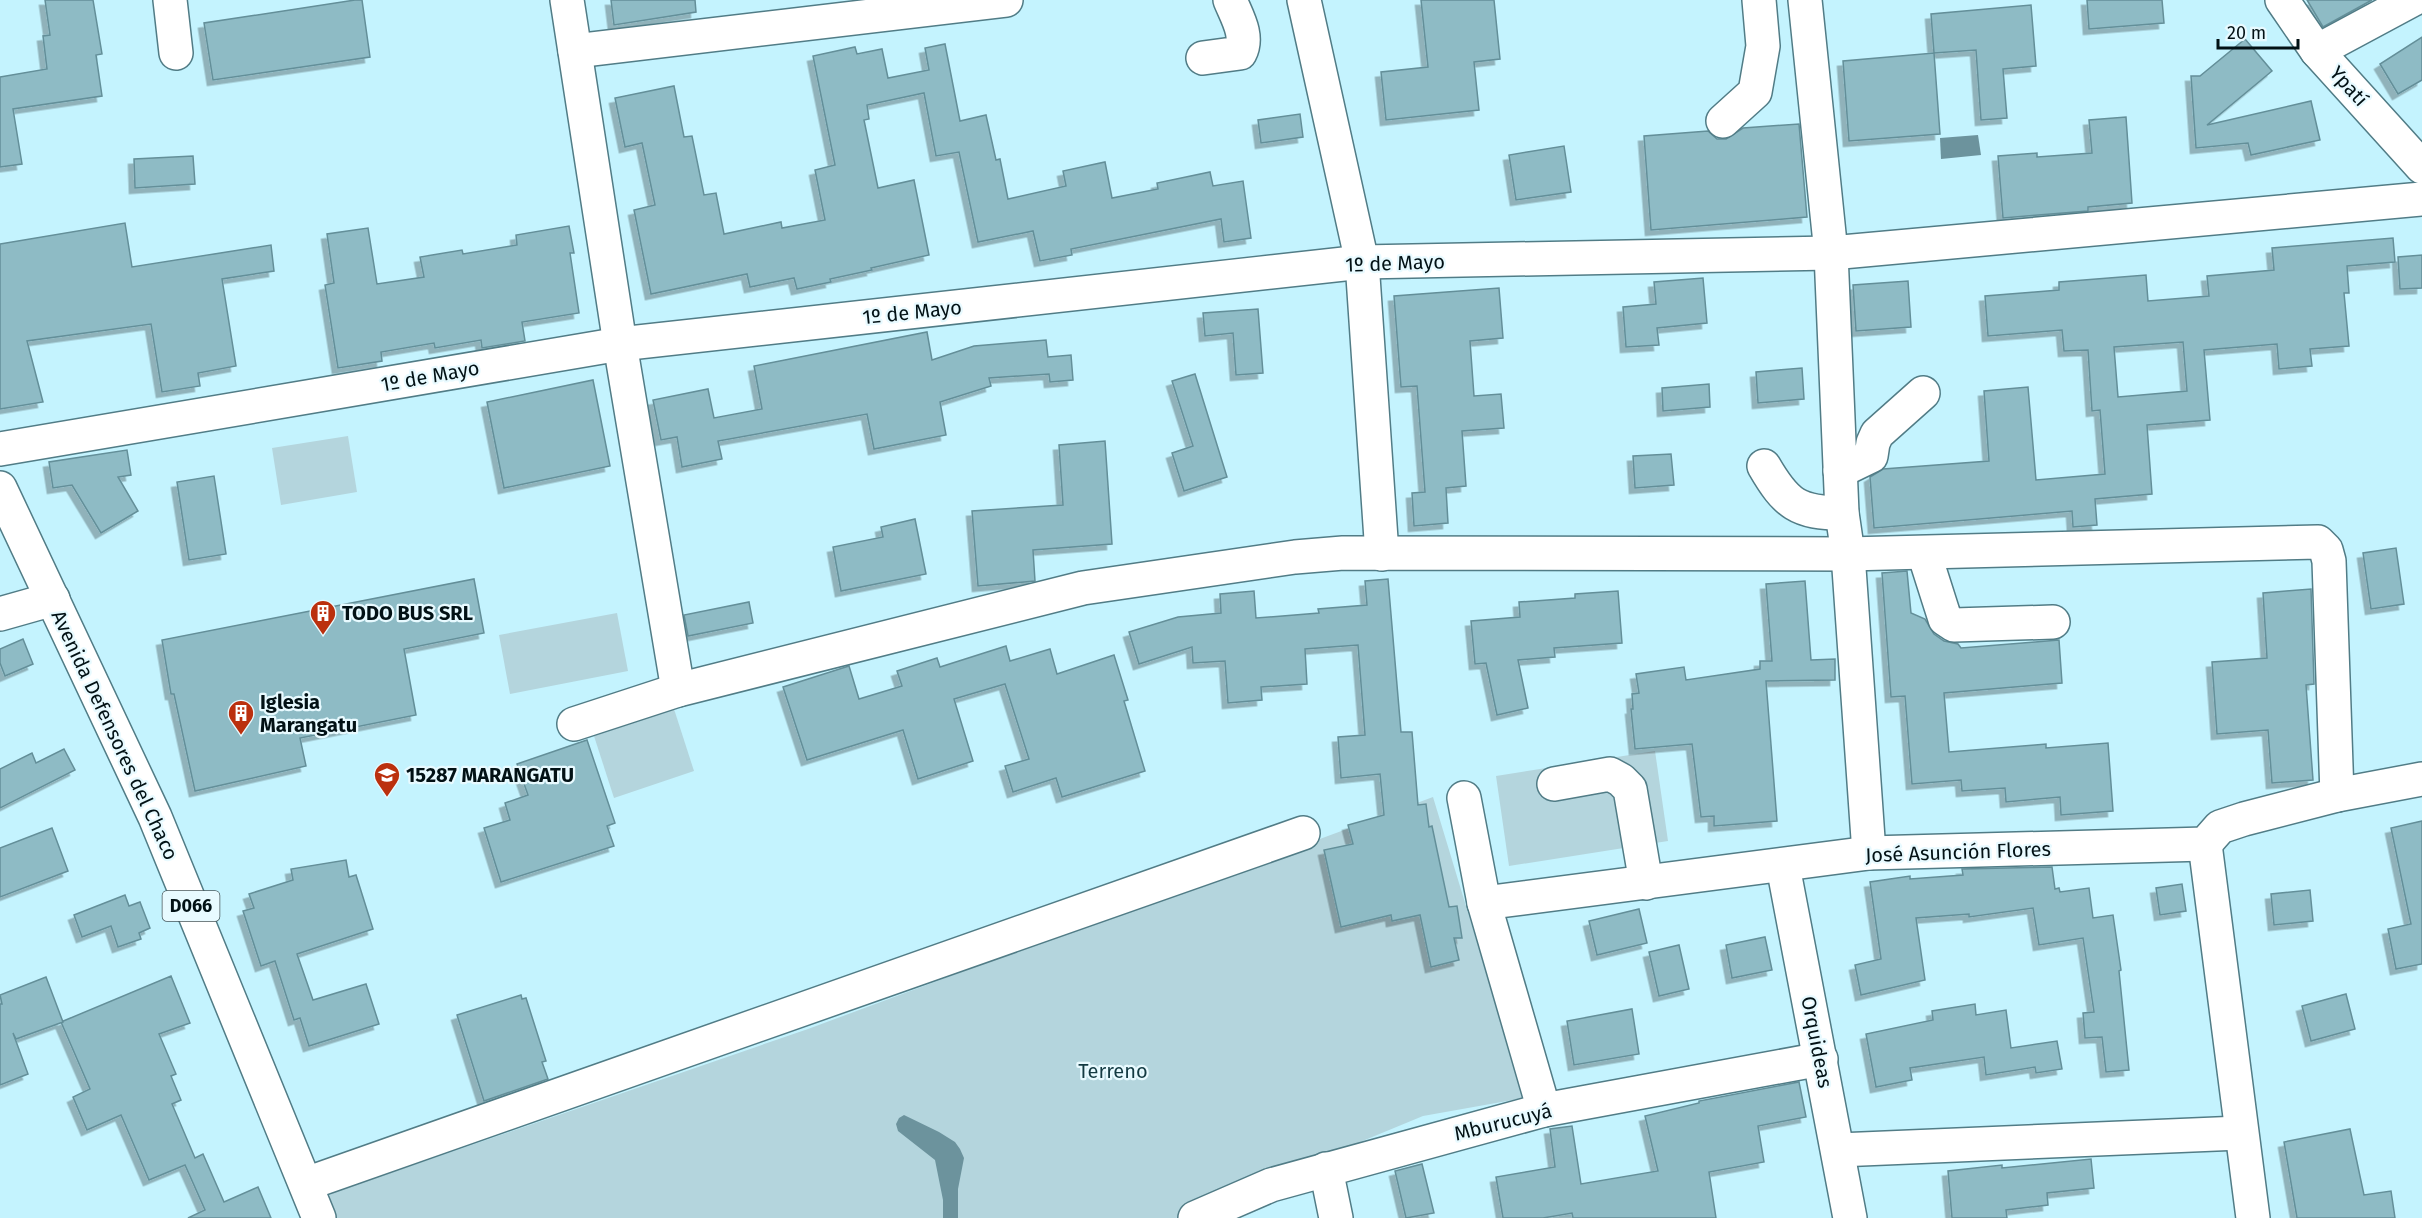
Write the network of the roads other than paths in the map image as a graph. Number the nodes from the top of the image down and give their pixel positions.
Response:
1 (170, 0) edge
2 (567, 0) edge
3 (1006, 0) edge
4 (1230, 0) edge
5 (1304, 0) edge
6 (1760, 0) edge
7 (1805, 0) edge
8 (2282, 0) edge
9 (2412, 0) edge
10 (575, 51) junction
11 (2317, 51) junction
12 (176, 53) dead end
13 (1203, 58) dead end
14 (1723, 121) dead end
15 (2422, 167) edge
16 (2422, 199) edge
17 (1831, 253) junction
18 (1362, 262) junction
19 (620, 344) junction
20 (1923, 393) dead end
21 (0, 449) edge
22 (1764, 466) dead end
23 (1839, 471) junction
24 (0, 488) edge
25 (1842, 513) junction
26 (1924, 553) junction
27 (1382, 554) junction
28 (1848, 554) junction
29 (53, 599) junction
30 (0, 614) edge
31 (2053, 622) dead end
32 (678, 690) junction
33 (574, 724) dead end
34 (2422, 779) edge
35 (1554, 784) dead end
36 (2337, 795) junction
37 (1464, 798) dead end
38 (1303, 833) dead end
39 (2205, 844) junction
40 (1869, 853) junction
41 (1783, 866) junction
42 (1646, 883) junction
43 (1484, 903) junction
44 (1821, 1059) junction
45 (1544, 1110) junction
46 (2240, 1133) junction
47 (1838, 1150) junction
48 (1326, 1168) junction
49 (306, 1184) junction
50 (320, 1218) edge
51 (1195, 1218) edge
52 (1336, 1218) edge
53 (1850, 1218) edge
54 (2253, 1218) edge

1 - 12 street
2 - 10 street
3 - 10 street
4 - 13 street
5 - 18 street
6 - 14 street
7 - 17 street
8 - 11 street, Ypatí
9 - 11 street
10 - 19 street
11 - 15 street, Ypatí
16 - 17 street, 1º de Mayo
17 - 18 street, 1º de Mayo
17 - 23 street
18 - 19 street, 1º de Mayo
18 - 27 street
19 - 21 street, 1º de Mayo
19 - 32 street
20 - 23 street
22 - 25 street
23 - 25 street
24 - 29 street, Avenida Defensores del Chaco / D066
25 - 28 street
26 - 28 street
26 - 31 street
26 - 36 street
27 - 28 street
27 - 32 street
28 - 40 street
29 - 30 street
29 - 49 street, Avenida Defensores del Chaco / D066
32 - 33 street
34 - 36 street
35 - 42 street
36 - 39 street
37 - 43 street
38 - 49 street
39 - 40 street, José Asunción Flores
39 - 46 street
40 - 41 street, José Asunción Flores
41 - 42 street, José Asunción Flores
41 - 44 street, Orquideas
42 - 43 street, José Asunción Flores
43 - 45 street
44 - 45 street, Mburucuyá
44 - 47 street, Orquideas
45 - 48 street, Mburucuyá
46 - 47 street
46 - 54 street
47 - 53 street, Orquideas
48 - 51 street, Mburucuyá
48 - 52 street
49 - 50 street, Avenida Defensores del Chaco / D066

